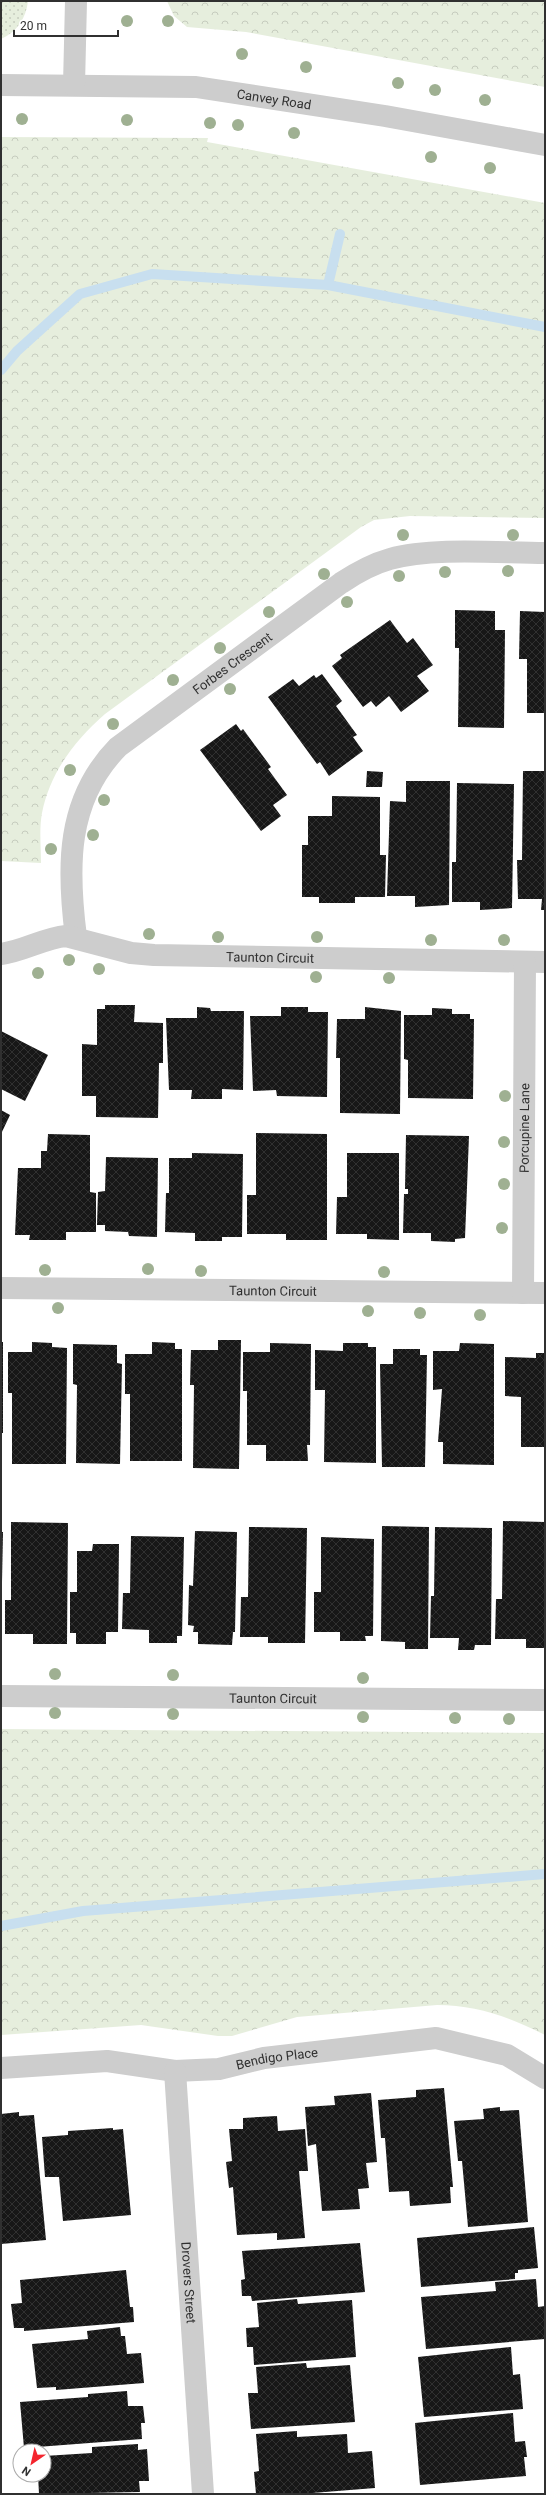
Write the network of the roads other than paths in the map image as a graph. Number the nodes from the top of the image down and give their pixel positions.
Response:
1 (76, 1) edge
2 (1, 85) edge
3 (74, 85) junction
4 (545, 145) edge
5 (545, 553) edge
6 (76, 937) junction
7 (1, 954) edge
8 (535, 962) edge
9 (1, 1288) edge
10 (522, 1293) junction
11 (545, 1293) edge
12 (1, 1696) edge
13 (545, 1700) edge
14 (1, 2068) edge
15 (175, 2071) junction
16 (545, 2078) edge
17 (203, 2494) edge

1 - 3 street
2 - 3 street, Canvey Road
3 - 4 street, Canvey Road
5 - 6 street, Forbes Crescent
6 - 7 street, Taunton Circuit
6 - 8 street, Taunton Circuit
8 - 10 street, Porcupine Lane
9 - 10 street, Taunton Circuit
10 - 11 street, Taunton Circuit
12 - 13 street, Taunton Circuit
14 - 15 street, Bendigo Place
15 - 16 street, Bendigo Place
15 - 17 street, Drovers Street

